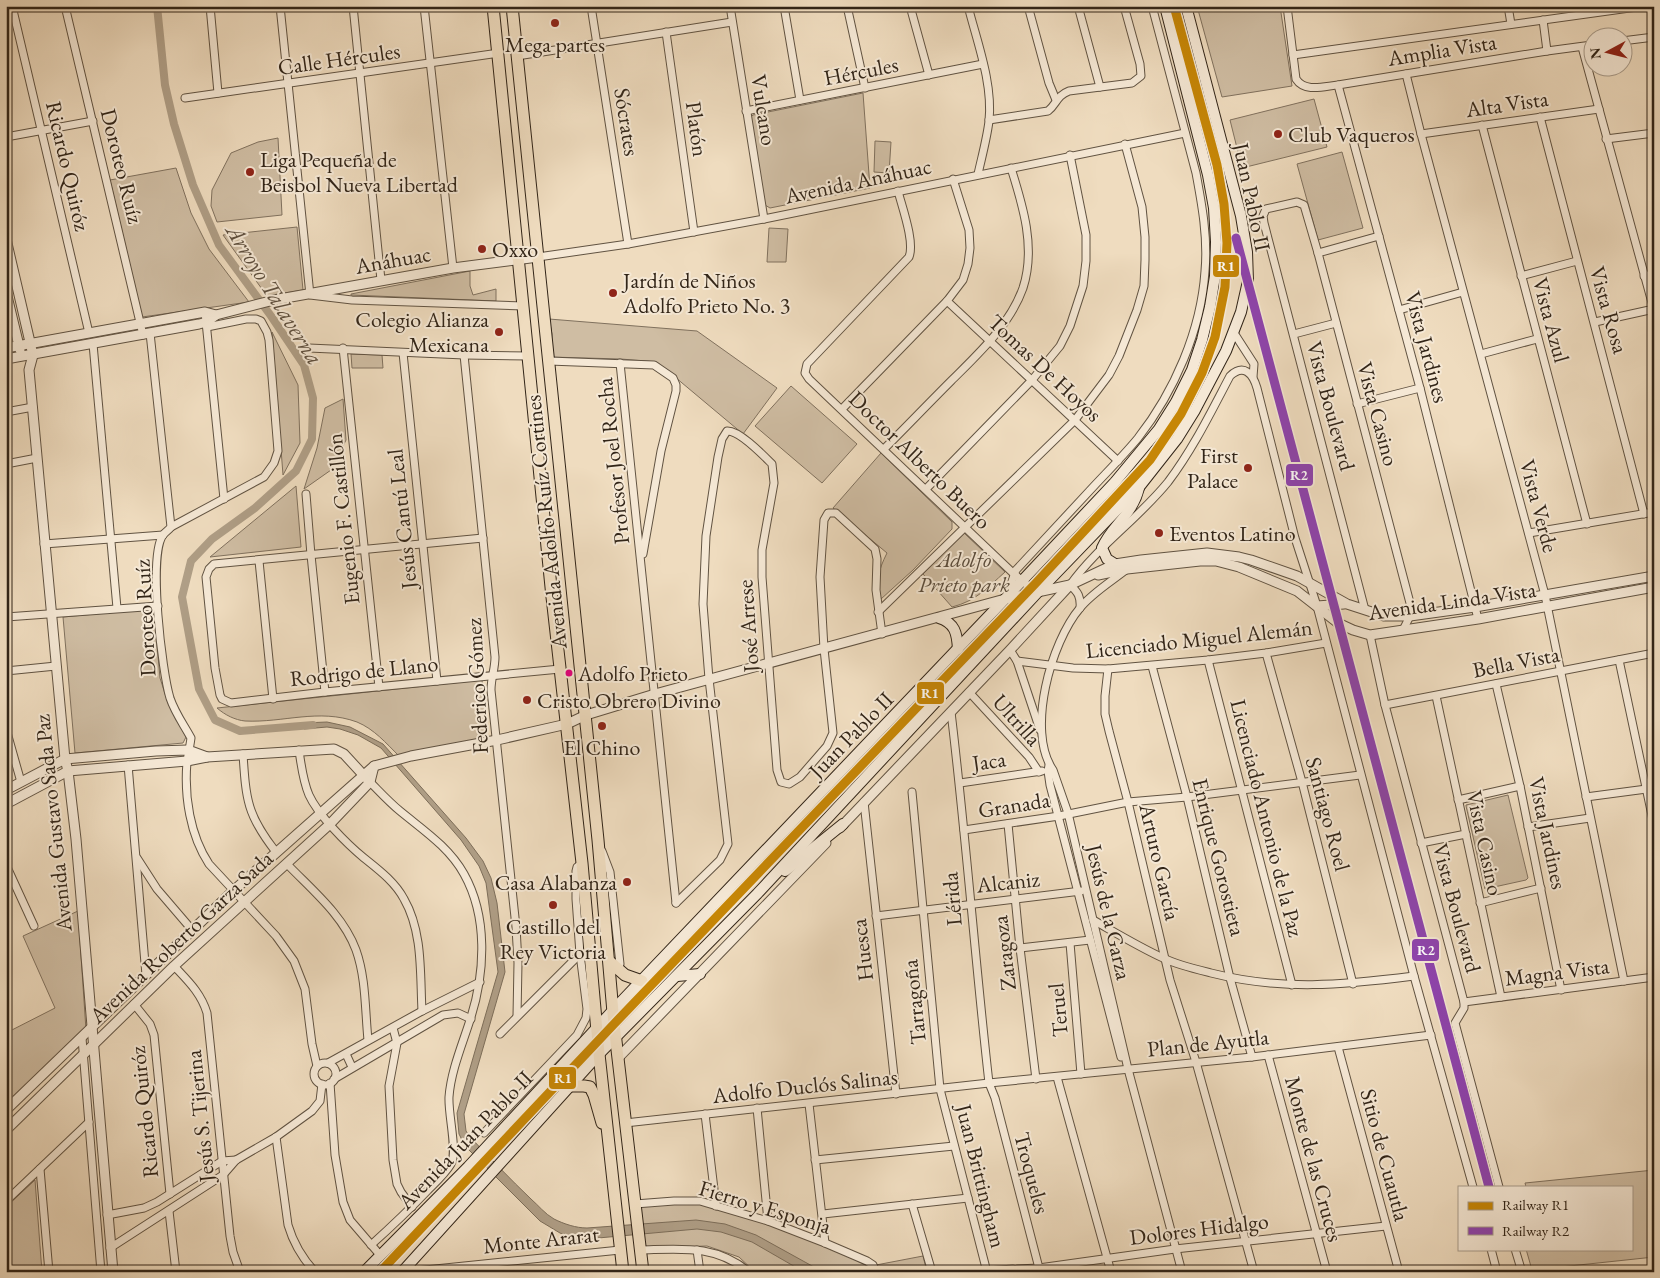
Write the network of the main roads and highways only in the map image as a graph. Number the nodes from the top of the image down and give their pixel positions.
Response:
1 (493, 6) edge
2 (512, 6) edge
3 (1165, 6) edge
4 (1186, 6) edge
5 (1140, 486) junction
6 (1115, 564) road end
7 (939, 618) road end
8 (958, 648) junction
9 (843, 824) road end
10 (757, 894) junction
11 (614, 966) junction
12 (700, 974) road end
13 (676, 976) junction
14 (642, 981) junction
15 (613, 1012) junction
16 (597, 1028) junction
17 (616, 1038) junction
18 (599, 1054) junction
19 (570, 1086) junction
20 (612, 1162) junction
21 (364, 1272) edge
22 (402, 1272) edge
23 (623, 1272) edge
24 (643, 1272) edge

1 - 16 main road, Avenida Adolfo Ruíz Cortines
2 - 11 main road, Avenida Adolfo Ruíz Cortines
3 - 8 main road, Juan Pablo II
4 - 5 main road, Juan Pablo II
5 - 6 main road
5 - 10 main road, Juan Pablo II
7 - 8 main road
8 - 14 main road, Juan Pablo II
9 - 10 main road
10 - 13 main road, Juan Pablo II
11 - 14 main road
11 - 15 main road, Avenida Adolfo Ruíz Cortines
12 - 13 main road
13 - 17 main road, Juan Pablo II
14 - 15 main road, Juan Pablo II
15 - 16 main road, Avenida Juan Pablo II
15 - 17 main road, Avenida Adolfo Ruíz Cortines
16 - 18 main road, Avenida Adolfo Ruíz Cortines
16 - 21 main road, Avenida Juan Pablo II
17 - 18 main road, Juan Pablo II
17 - 24 main road, Avenida Adolfo Ruíz Cortines
18 - 19 main road, Avenida Juan Pablo II
18 - 20 main road, Avenida Adolfo Ruíz Cortines
19 - 20 main road
19 - 22 main road, Avenida Juan Pablo II
20 - 23 main road, Avenida Adolfo Ruíz Cortines

